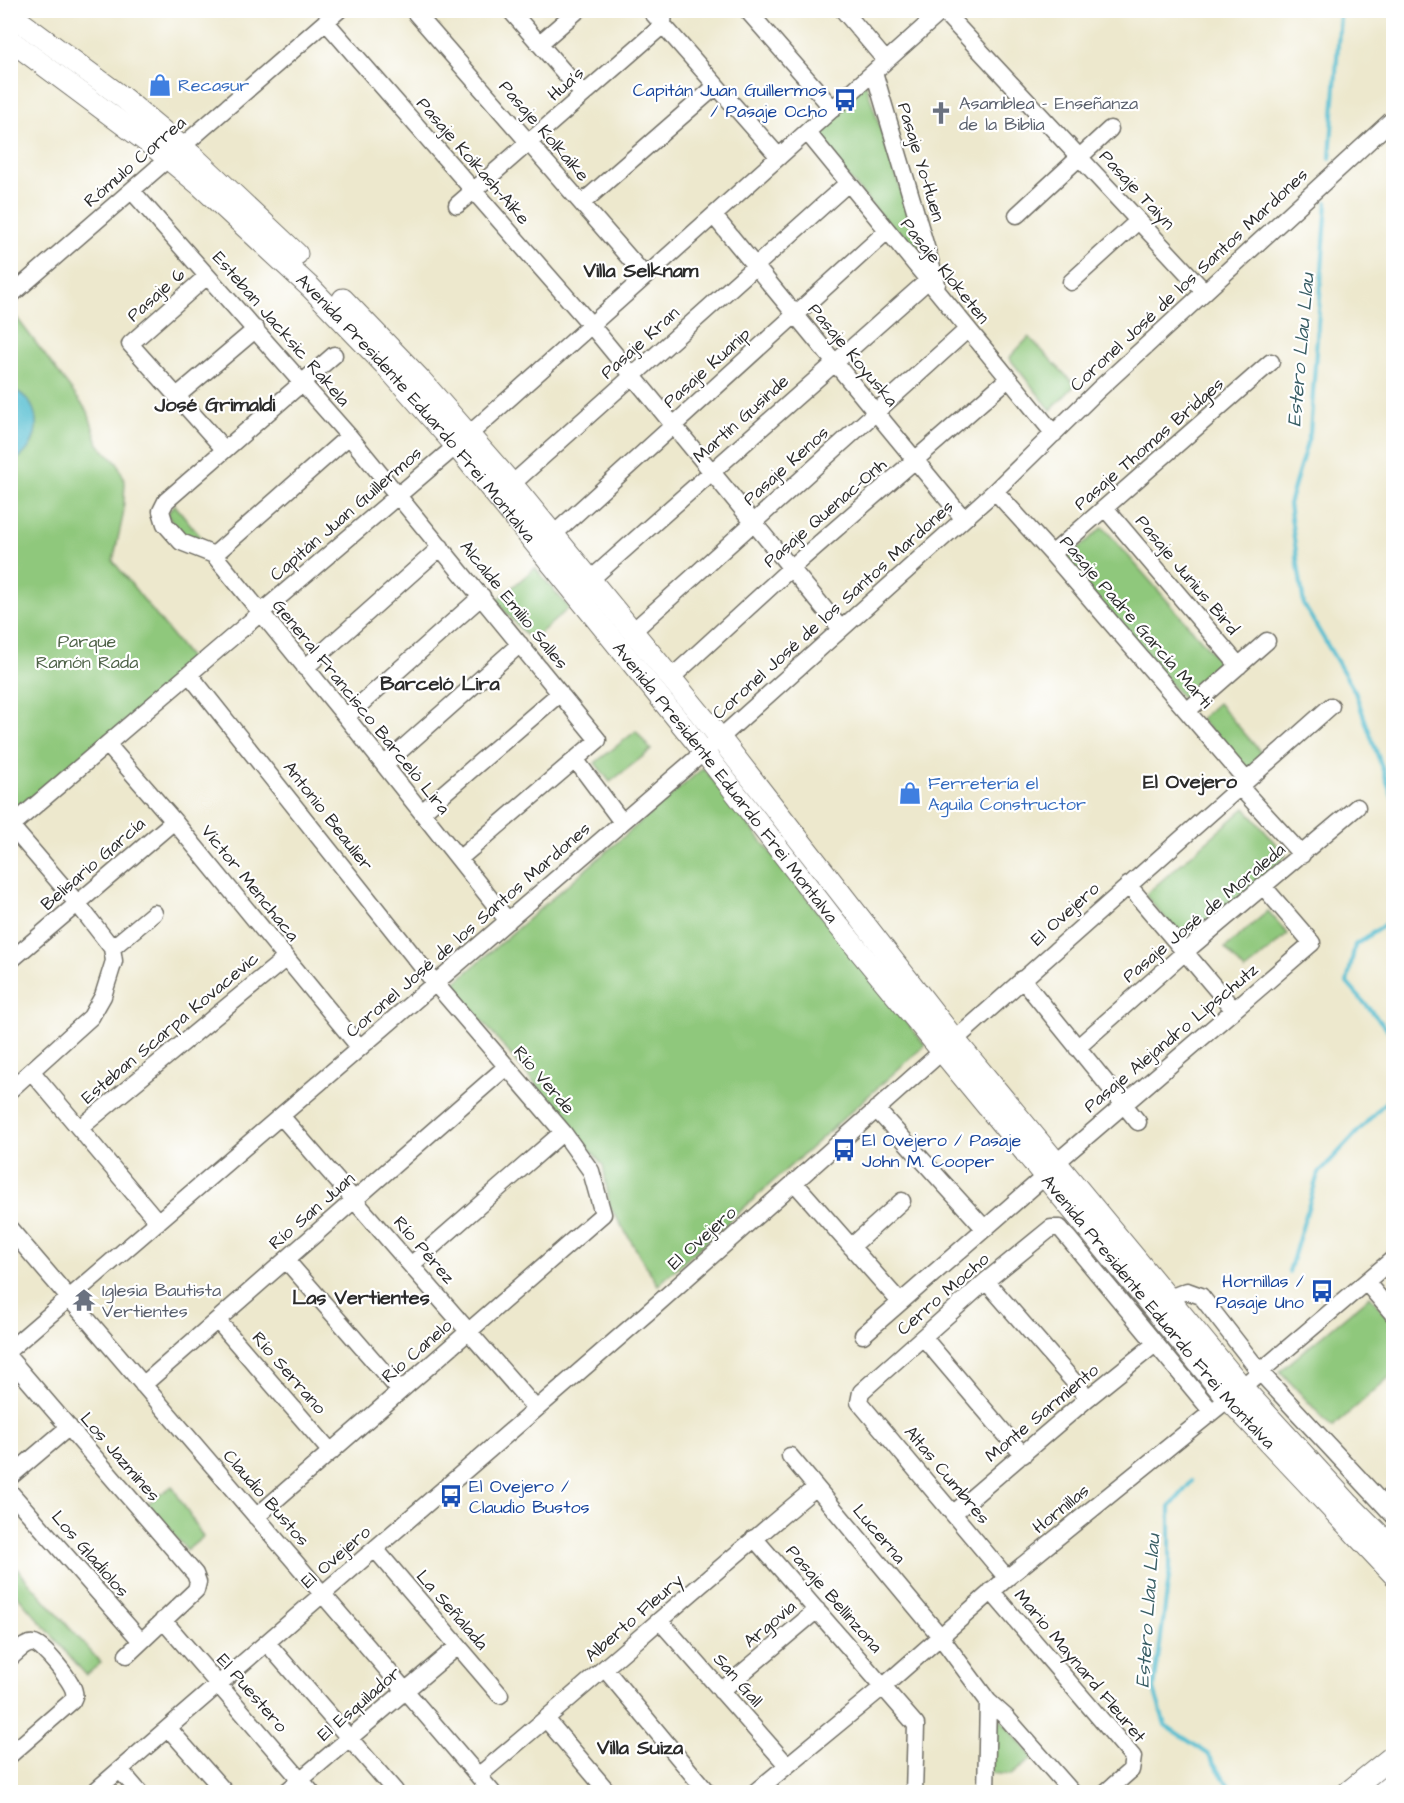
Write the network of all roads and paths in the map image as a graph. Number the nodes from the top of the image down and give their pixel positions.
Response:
1 (339, 10) edge
2 (413, 10) edge
3 (510, 10) edge
4 (578, 10) edge
5 (650, 10) edge
6 (747, 10) edge
7 (843, 10) edge
8 (943, 11) edge
9 (10, 14) edge
10 (663, 18) edge
11 (326, 22) junction
12 (10, 40) edge
13 (539, 44) junction
14 (880, 67) junction
15 (716, 86) junction
16 (583, 94) junction
17 (833, 109) junction
18 (1394, 118) edge
19 (1110, 129) dead end
20 (807, 132) junction
21 (528, 142) junction
22 (176, 153) junction
23 (1079, 157) junction
24 (779, 158) junction
25 (848, 183) junction
26 (132, 191) junction
27 (474, 191) junction
28 (582, 204) junction
29 (457, 206) dead end
30 (1017, 215) dead end
31 (714, 216) junction
32 (1138, 221) junction
33 (887, 231) junction
34 (755, 266) junction
35 (207, 276) junction
36 (645, 276) junction
37 (931, 277) junction
38 (1071, 282) dead end
39 (1204, 291) junction
40 (10, 296) edge
41 (795, 315) junction
42 (591, 325) junction
43 (256, 329) junction
44 (968, 329) junction
45 (334, 356) dead end
46 (835, 363) junction
47 (1271, 363) dead end
48 (632, 376) junction
49 (1008, 379) junction
50 (302, 383) junction
51 (177, 396) junction
52 (875, 412) junction
53 (673, 425) junction
54 (1053, 434) junction
55 (349, 436) junction
56 (462, 440) junction
57 (224, 449) junction
58 (915, 460) junction
59 (712, 472) junction
60 (512, 484) junction
61 (995, 491) junction
62 (399, 494) junction
63 (1105, 508) junction
64 (963, 518) junction
65 (753, 522) junction
66 (554, 534) junction
67 (441, 547) junction
68 (1052, 554) junction
69 (214, 555) junction
70 (791, 568) junction
71 (582, 587) junction
72 (482, 596) junction
73 (260, 613) junction
74 (841, 629) junction
75 (632, 632) junction
76 (1267, 641) dead end
77 (520, 644) junction
78 (1239, 666) junction
79 (305, 668) junction
80 (189, 674) junction
81 (670, 679) junction
82 (560, 693) junction
83 (1331, 706) dead end
84 (1187, 711) junction
85 (346, 717) junction
86 (107, 744) junction
87 (712, 745) junction
88 (575, 759) junction
89 (384, 765) junction
90 (1243, 783) junction
91 (1357, 807) dead end
92 (422, 812) junction
93 (174, 821) junction
94 (622, 822) junction
95 (11, 826) edge
96 (1302, 855) junction
97 (459, 859) junction
98 (1128, 885) junction
99 (1263, 886) junction
100 (77, 903) junction
101 (154, 913) dead end
102 (508, 921) junction
103 (112, 948) junction
104 (1185, 952) junction
105 (286, 958) junction
106 (10, 961) edge
107 (1022, 979) junction
108 (435, 983) junction
109 (1234, 1010) junction
110 (948, 1045) junction
111 (360, 1048) junction
112 (1077, 1048) junction
113 (506, 1067) junction
114 (32, 1072) junction
115 (10, 1090) edge
116 (1125, 1103) junction
117 (876, 1109) junction
118 (281, 1116) junction
119 (1138, 1122) dead end
120 (80, 1128) junction
121 (563, 1132) junction
122 (1050, 1170) junction
123 (794, 1182) junction
124 (354, 1200) junction
125 (902, 1200) dead end
126 (603, 1214) joint
127 (158, 1222) junction
128 (1057, 1227) joint
129 (10, 1229) edge
130 (985, 1229) junction
131 (851, 1246) junction
132 (1394, 1258) edge
133 (286, 1260) junction
134 (411, 1265) junction
135 (986, 1281) junction
136 (1366, 1282) junction
137 (70, 1298) junction
138 (1169, 1298) junction
139 (900, 1302) junction
140 (1394, 1315) edge
141 (217, 1320) junction
142 (469, 1331) junction
143 (863, 1335) dead end
144 (923, 1337) junction
145 (1155, 1344) junction
146 (10, 1349) edge
147 (10, 1359) edge
148 (1260, 1372) junction
149 (143, 1385) junction
150 (400, 1391) junction
151 (859, 1397) joint
152 (1088, 1398) junction
153 (1227, 1399) junction
154 (536, 1409) junction
155 (69, 1427) junction
156 (331, 1452) junction
157 (1023, 1455) junction
158 (790, 1456) dead end
159 (10, 1477) edge
160 (815, 1488) junction
161 (10, 1492) edge
162 (954, 1513) junction
163 (1394, 1516) edge
164 (256, 1517) junction
165 (754, 1538) junction
166 (375, 1549) junction
167 (1394, 1549) edge
168 (1394, 1575) edge
169 (1007, 1578) junction
170 (991, 1591) junction
171 (324, 1594) junction
172 (817, 1610) junction
173 (163, 1620) junction
174 (660, 1621) junction
175 (940, 1636) junction
176 (141, 1641) junction
177 (267, 1643) junction
178 (458, 1646) junction
179 (126, 1655) dead end
180 (10, 1658) edge
181 (605, 1670) junction
182 (219, 1685) junction
183 (884, 1686) junction
184 (405, 1691) junction
185 (721, 1691) junction
186 (500, 1695) dead end
187 (988, 1701) junction
188 (546, 1719) junction
189 (169, 1729) junction
190 (350, 1738) junction
191 (10, 1755) edge
192 (1394, 1755) edge
193 (787, 1765) junction
194 (120, 1770) junction
195 (478, 1776) junction
196 (1394, 1783) edge
197 (306, 1786) edge
198 (395, 1791) edge
199 (94, 1792) edge
200 (139, 1792) edge
201 (225, 1792) edge
202 (286, 1792) edge
203 (492, 1792) edge
204 (608, 1792) edge
205 (707, 1792) edge
206 (755, 1792) edge
207 (914, 1792) edge
208 (986, 1792) edge
209 (1072, 1792) edge
210 (1106, 1792) edge
211 (1348, 1792) edge
212 (1383, 1792) edge

1 - 11 street, Rómulo Correa
2 - 21 street, Pasaje Kolkaike
3 - 13 street
4 - 13 street
5 - 10 street
6 - 17 street
7 - 14 street
8 - 14 street, Capitán Juan Guillermos
8 - 23 street, Pasaje Taiyn
9 - 22 main road, Avenida Presidente Eduardo Frei Montalva
10 - 15 street
10 - 16 street, Hua's
11 - 22 street, Rómulo Correa
11 - 27 street, Pasaje Koikash-Aike
12 - 22 main road, Avenida Presidente Eduardo Frei Montalva
13 - 16 street
14 - 17 street, Capitán Juan Guillermos
14 - 37 street, Pasaje Yo-Huen
15 - 24 street
15 - 28 street
16 - 21 street, Hua's
17 - 20 street, Capitán Juan Guillermos
18 - 39 street, Coronel José de los Santos Mardones
19 - 23 street
20 - 24 street, Capitán Juan Guillermos
20 - 25 street, Pasaje Kloketen
21 - 27 street, Hua's
21 - 28 street, Pasaje Kolkaike
22 - 26 street, Rómulo Correa
22 - 56 main road, Avenida Presidente Eduardo Frei Montalva
23 - 30 street
23 - 32 street, Pasaje Taiyn
24 - 31 street, Capitán Juan Guillermos
25 - 33 street, Pasaje Kloketen
25 - 34 street, Pasaje Kran
26 - 35 street, Esteban Jacksic Rakela
26 - 40 street, Rómulo Correa
27 - 29 street, Hua's
27 - 42 street, Pasaje Koikash-Aike
28 - 36 street, Pasaje Kolkaike
31 - 34 street, Pasaje Koyuska
31 - 36 street, Capitán Juan Guillermos
32 - 38 street
32 - 39 street, Pasaje Taiyn
33 - 37 street, Pasaje Kloketen
33 - 41 street, Pasaje Kuanip
34 - 41 street, Pasaje Koyuska
34 - 48 street, Pasaje Kran
35 - 43 street, Esteban Jacksic Rakela
35 - 51 street, Pasaje 6
36 - 42 street, Capitán Juan Guillermos
37 - 44 street, Pasaje Kloketen
37 - 46 street, Martín Gusinde
39 - 54 street, Coronel José de los Santos Mardones
41 - 46 street, Pasaje Koyuska
41 - 53 street, Pasaje Kuanip
42 - 48 street, Pasaje Koikash-Aike
42 - 56 street, Capitán Juan Guillermos
43 - 50 street, Esteban Jacksic Rakela
43 - 51 street
44 - 49 street, Pasaje Kloketen
44 - 52 street, Pasaje Kenos
45 - 50 street
46 - 52 street, Pasaje Koyuska
46 - 59 street, Martín Gusinde
47 - 63 street, Pasaje Thomas Bridges
48 - 53 street, Pasaje Koikash-Aike
48 - 60 street, Pasaje Kran
49 - 54 street, Pasaje Kloketen
49 - 58 street, Pasaje Quenac-Onh
50 - 55 street, Esteban Jacksic Rakela
50 - 57 street
51 - 57 street
52 - 58 street, Pasaje Koyuska
52 - 65 street, Pasaje Kenos
53 - 59 street, Pasaje Koikash-Aike
53 - 66 street, Pasaje Kuanip
54 - 61 street, Coronel José de los Santos Mardones
55 - 62 street, Esteban Jacksic Rakela
55 - 69 street
56 - 60 main road, Avenida Presidente Eduardo Frei Montalva
56 - 62 street, Capitán Juan Guillermos
56 - 71 main road, Avenida Presidente Eduardo Frei Montalva
57 - 69 street
58 - 64 street, Pasaje Koyuska
58 - 70 street, Pasaje Quenac-Onh
59 - 65 street, Pasaje Koikash-Aike
59 - 71 street, Martín Gusinde
60 - 66 main road, Avenida Presidente Eduardo Frei Montalva
61 - 64 street, Coronel José de los Santos Mardones
61 - 68 street, Pasaje Padre García Marti
62 - 67 street, Alcalde Emilio Salles
62 - 73 street, Capitán Juan Guillermos
63 - 68 street, Pasaje Thomas Bridges
63 - 78 street, Pasaje Junius Bird
64 - 74 street, Coronel José de los Santos Mardones
65 - 70 street, Pasaje Koikash-Aike
65 - 75 street, Pasaje Kenos
66 - 71 main road, Avenida Presidente Eduardo Frei Montalva
67 - 72 street, Alcalde Emilio Salles
67 - 79 street
68 - 84 street, Pasaje Padre García Marti
69 - 73 street, General Francisco Barceló Lira
70 - 74 street, Pasaje Koikash-Aike
70 - 81 street, Pasaje Quenac-Onh
71 - 75 main road, Avenida Presidente Eduardo Frei Montalva
71 - 87 main road, Avenida Presidente Eduardo Frei Montalva
72 - 77 street, Alcalde Emilio Salles
72 - 85 street
73 - 79 street, General Francisco Barceló Lira
73 - 80 street, Capitán Juan Guillermos
74 - 87 street, Coronel José de los Santos Mardones
75 - 81 main road, Avenida Presidente Eduardo Frei Montalva
76 - 78 street
77 - 82 street, Alcalde Emilio Salles
77 - 89 street
78 - 84 street
79 - 85 street, General Francisco Barceló Lira
80 - 86 street, Capitán Juan Guillermos
80 - 108 street, Antonio Beaulier
81 - 87 main road, Avenida Presidente Eduardo Frei Montalva
82 - 88 street, Alcalde Emilio Salles
82 - 92 street
83 - 90 street, El Ovejero
84 - 90 street, Pasaje Padre García Marti
85 - 89 street, General Francisco Barceló Lira
86 - 93 street, Víctor Menchaca
86 - 95 street, Capitán Juan Guillermos
87 - 94 street, Coronel José de los Santos Mardones
87 - 110 main road, Avenida Presidente Eduardo Frei Montalva
88 - 94 street
88 - 97 street
89 - 92 street, General Francisco Barceló Lira
90 - 96 street, Pasaje Padre García Marti
90 - 98 street, El Ovejero
91 - 96 street, Pasaje José de Moraleda
92 - 97 street, General Francisco Barceló Lira
93 - 100 street, Belisario García
93 - 105 street, Víctor Menchaca
94 - 102 street, Coronel José de los Santos Mardones
95 - 100 street
96 - 99 street, Pasaje José de Moraleda
97 - 102 street, General Francisco Barceló Lira
98 - 104 street
98 - 107 street, El Ovejero
99 - 104 street, Pasaje José de Moraleda
99 - 109 street, Pasaje Alejandro Lipschutz
100 - 103 street
100 - 106 street, Belisario García
101 - 103 street
102 - 108 street, Coronel José de los Santos Mardones
103 - 114 street
104 - 109 street
104 - 112 street, Pasaje José de Moraleda
105 - 111 street, Víctor Menchaca
105 - 120 street, Esteban Scarpa Kovacevic
107 - 110 street, El Ovejero
107 - 112 street
108 - 111 street, Coronel José de los Santos Mardones
108 - 113 street, Río Verde
109 - 116 street, Pasaje Alejandro Lipschutz
110 - 117 street, El Ovejero
110 - 122 main road, Avenida Presidente Eduardo Frei Montalva
111 - 118 street, Coronel José de los Santos Mardones
112 - 116 street
113 - 121 street, Río Verde
113 - 124 street, Río San Juan
114 - 115 street
114 - 120 street
116 - 119 street
116 - 122 street, Pasaje Alejandro Lipschutz
117 - 123 street, El Ovejero
117 - 130 street
118 - 124 street, Río Pérez
118 - 127 street, Coronel José de los Santos Mardones
120 - 127 street
121 - 126 street, Río Verde
121 - 134 street
122 - 130 street, Pasaje Alejandro Lipschutz
122 - 138 main road, Avenida Presidente Eduardo Frei Montalva
122 - 153 main road, Avenida Presidente Eduardo Frei Montalva
123 - 131 street
123 - 154 street, El Ovejero
124 - 133 street, Río San Juan
124 - 134 street, Río Pérez
125 - 131 street
126 - 142 street, Río Canelo
127 - 137 street, Coronel José de los Santos Mardones
128 - 135 street, Cerro Mocho
128 - 145 street, Avenida Presidente Eduardo Frei Montalva
129 - 137 street, Claudio Bustos
130 - 139 street, Pasaje Alejandro Lipschutz
131 - 139 street
132 - 136 street, Hornillas
133 - 141 street, Río San Juan
133 - 150 street
134 - 142 street, Río Pérez
135 - 144 street, Cerro Mocho
135 - 152 street
136 - 140 street
136 - 148 street, Hornillas
137 - 146 street, Coronel José de los Santos Mardones
137 - 149 street, Claudio Bustos
138 - 148 street, Avenida Presidente Eduardo Frei Montalva
138 - 153 main road, Avenida Presidente Eduardo Frei Montalva
139 - 143 street, Pasaje Alejandro Lipschutz
141 - 149 street, Río San Juan
141 - 156 street, Río Serrano
142 - 150 street, Río Canelo
142 - 154 street, Río Pérez
144 - 151 street, Cerro Mocho
144 - 157 street
145 - 152 street, Monte Sarmiento
145 - 153 street, Avenida Presidente Eduardo Frei Montalva
147 - 155 street, Los Jazmines
148 - 153 street, Hornillas
148 - 163 street, Avenida Presidente Eduardo Frei Montalva
149 - 164 street, Claudio Bustos
150 - 156 street, Río Canelo
151 - 162 street, Altas Cumbres
152 - 157 street, Monte Sarmiento
153 - 167 main road, Avenida Presidente Eduardo Frei Montalva
153 - 168 main road, Avenida Presidente Eduardo Frei Montalva
153 - 169 street, Hornillas
154 - 166 street, El Ovejero
155 - 159 street
155 - 173 street, Los Jazmines
156 - 164 street, Río Canelo
157 - 162 street, Monte Sarmiento
158 - 160 street, Lucerna
160 - 165 street, Alberto Fleury
160 - 175 street, Lucerna
161 - 176 street, Los Gladiolos
162 - 169 street, Altas Cumbres
164 - 171 street, Claudio Bustos
165 - 172 street, Pasaje Bellinzona
165 - 174 street, Alberto Fleury
166 - 171 street, El Ovejero
166 - 178 street, La Señalada
169 - 170 street, Hornillas
170 - 175 street, Hornillas
170 - 210 street, Mario Maynard Fleuret
171 - 177 street, El Ovejero
171 - 184 street, Claudio Bustos
172 - 183 street, Pasaje Bellinzona
172 - 185 street, Argovia
173 - 176 street
173 - 182 street, El Puestero
174 - 181 street, Alberto Fleury
174 - 185 street, San Gall
175 - 183 street, Hornillas
175 - 187 street, Lucerna
176 - 179 street
177 - 182 street, El Ovejero
177 - 190 street
178 - 184 street, El Esquilador
178 - 186 street, La Señalada
180 - 191 street
181 - 188 street, Alberto Fleury
181 - 205 street
182 - 189 street, El Ovejero
182 - 197 street, El Puestero
183 - 193 street, Hornillas
183 - 207 street, Pasaje Bellinzona
184 - 190 street, El Esquilador
184 - 195 street, Claudio Bustos
185 - 193 street, San Gall
187 - 208 street
187 - 209 street, Lucerna
188 - 195 street, Alberto Fleury
188 - 204 street
189 - 194 street, El Ovejero
189 - 201 street
190 - 197 street, El Esquilador
190 - 198 street
192 - 211 main road
193 - 206 street, Hornillas
194 - 199 street, El Ovejero
194 - 200 street
195 - 203 street, Claudio Bustos
196 - 212 main road
197 - 202 street, El Esquilador

